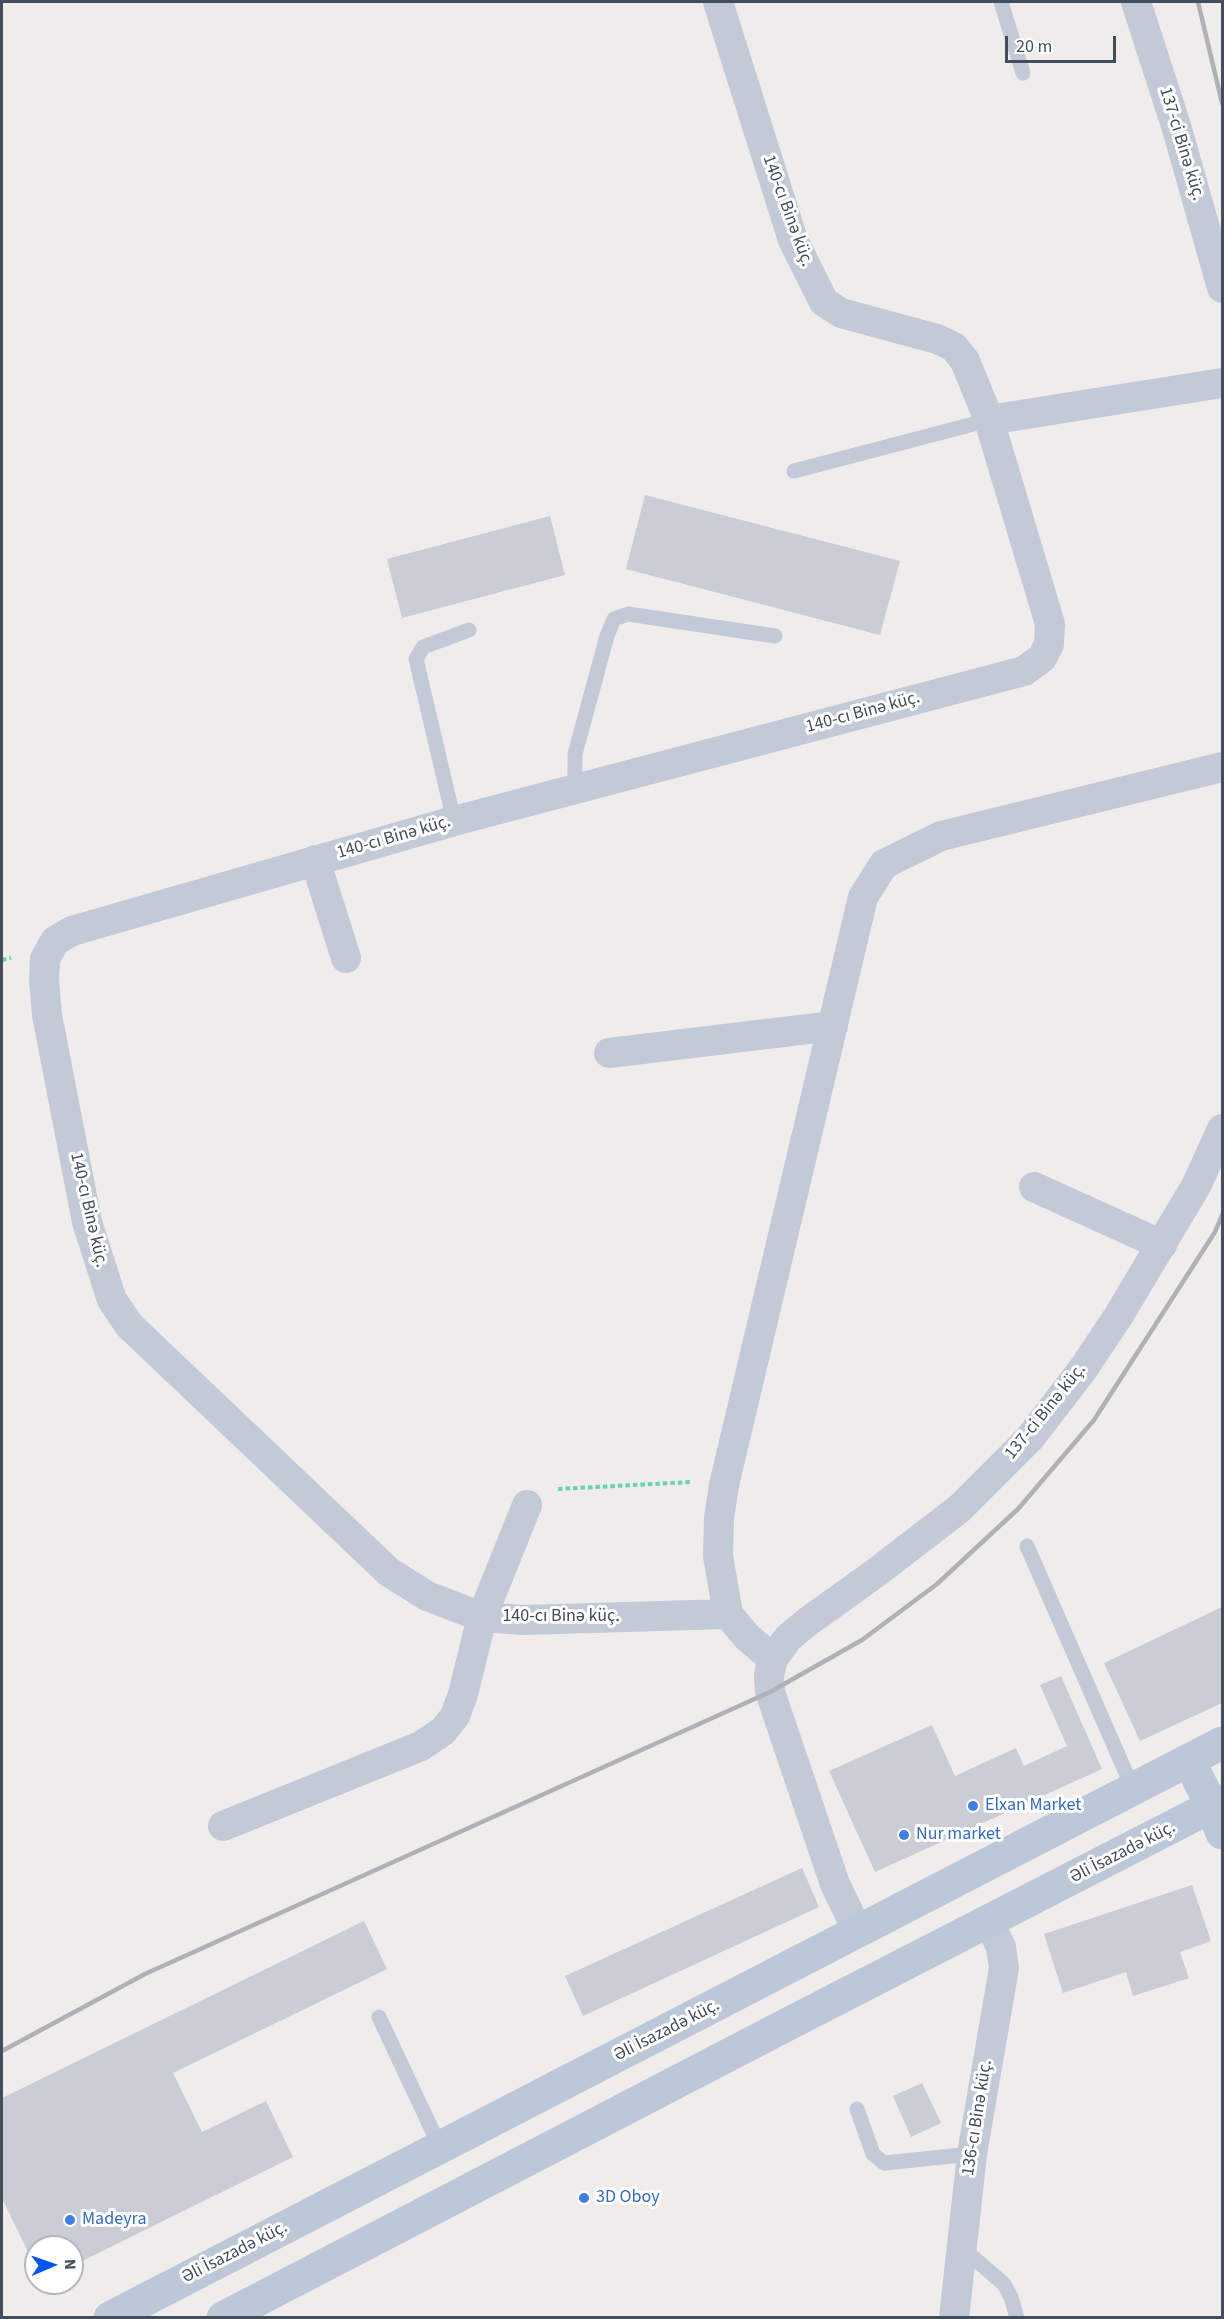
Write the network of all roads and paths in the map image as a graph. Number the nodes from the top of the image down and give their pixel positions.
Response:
1 (718, 2) edge
2 (1001, 2) edge
3 (1136, 2) edge
4 (1023, 73) dead end
5 (1222, 288) edge
6 (1222, 383) edge
7 (988, 420) junction
8 (794, 471) dead end
9 (469, 630) dead end
10 (775, 636) dead end
11 (1222, 767) edge
12 (575, 788) junction
13 (454, 821) junction
14 (315, 860) junction
15 (346, 958) dead end
16 (833, 1026) junction
17 (609, 1053) dead end
18 (1222, 1129) edge
19 (1034, 1187) dead end
20 (1162, 1245) junction
21 (724, 1485) junction
22 (527, 1505) joint
23 (1027, 1546) dead end
24 (728, 1614) junction
25 (482, 1617) junction
26 (773, 1659) junction
27 (1222, 1743) edge
28 (1189, 1760) junction
29 (1133, 1789) junction
30 (1219, 1814) edge
31 (224, 1826) dead end
32 (989, 1922) junction
33 (858, 1932) junction
34 (379, 2017) dead end
35 (857, 2109) dead end
36 (440, 2147) junction
37 (972, 2154) junction
38 (961, 2247) junction
39 (110, 2318) edge
40 (223, 2318) edge
41 (954, 2318) edge
42 (1017, 2318) edge

1 - 7 street, 140-cı Binə küç.
2 - 4 lane
3 - 5 street, 137-ci Binə küç.
6 - 7 street
7 - 8 lane
7 - 12 street, 140-cı Binə küç.
9 - 13 lane
10 - 12 lane
11 - 16 street
12 - 13 street, 140-cı Binə küç.
13 - 14 street, 140-cı Binə küç.
14 - 15 street
14 - 25 street, 140-cı Binə küç.
16 - 17 street
16 - 21 street
18 - 20 street, 137-ci Binə küç.
19 - 20 street
20 - 26 street, 137-ci Binə küç.
21 - 22 path
21 - 24 street
22 - 25 street
23 - 29 lane
24 - 25 street, 140-cı Binə küç.
24 - 26 street
25 - 31 street
26 - 33 street
27 - 28 main road, Əli İsazadə küç.
28 - 29 main road, Əli İsazadə küç.
28 - 30 main road
29 - 33 main road, Əli İsazadə küç.
30 - 32 main road, Əli İsazadə küç.
32 - 37 street, 136-cı Binə küç.
32 - 40 main road, Əli İsazadə küç.
33 - 36 main road, Əli İsazadə küç.
34 - 36 lane
35 - 37 lane
36 - 39 main road, Əli İsazadə küç.
37 - 38 street, 136-cı Binə küç.
38 - 41 street, 136-cı Binə küç.
38 - 42 lane

